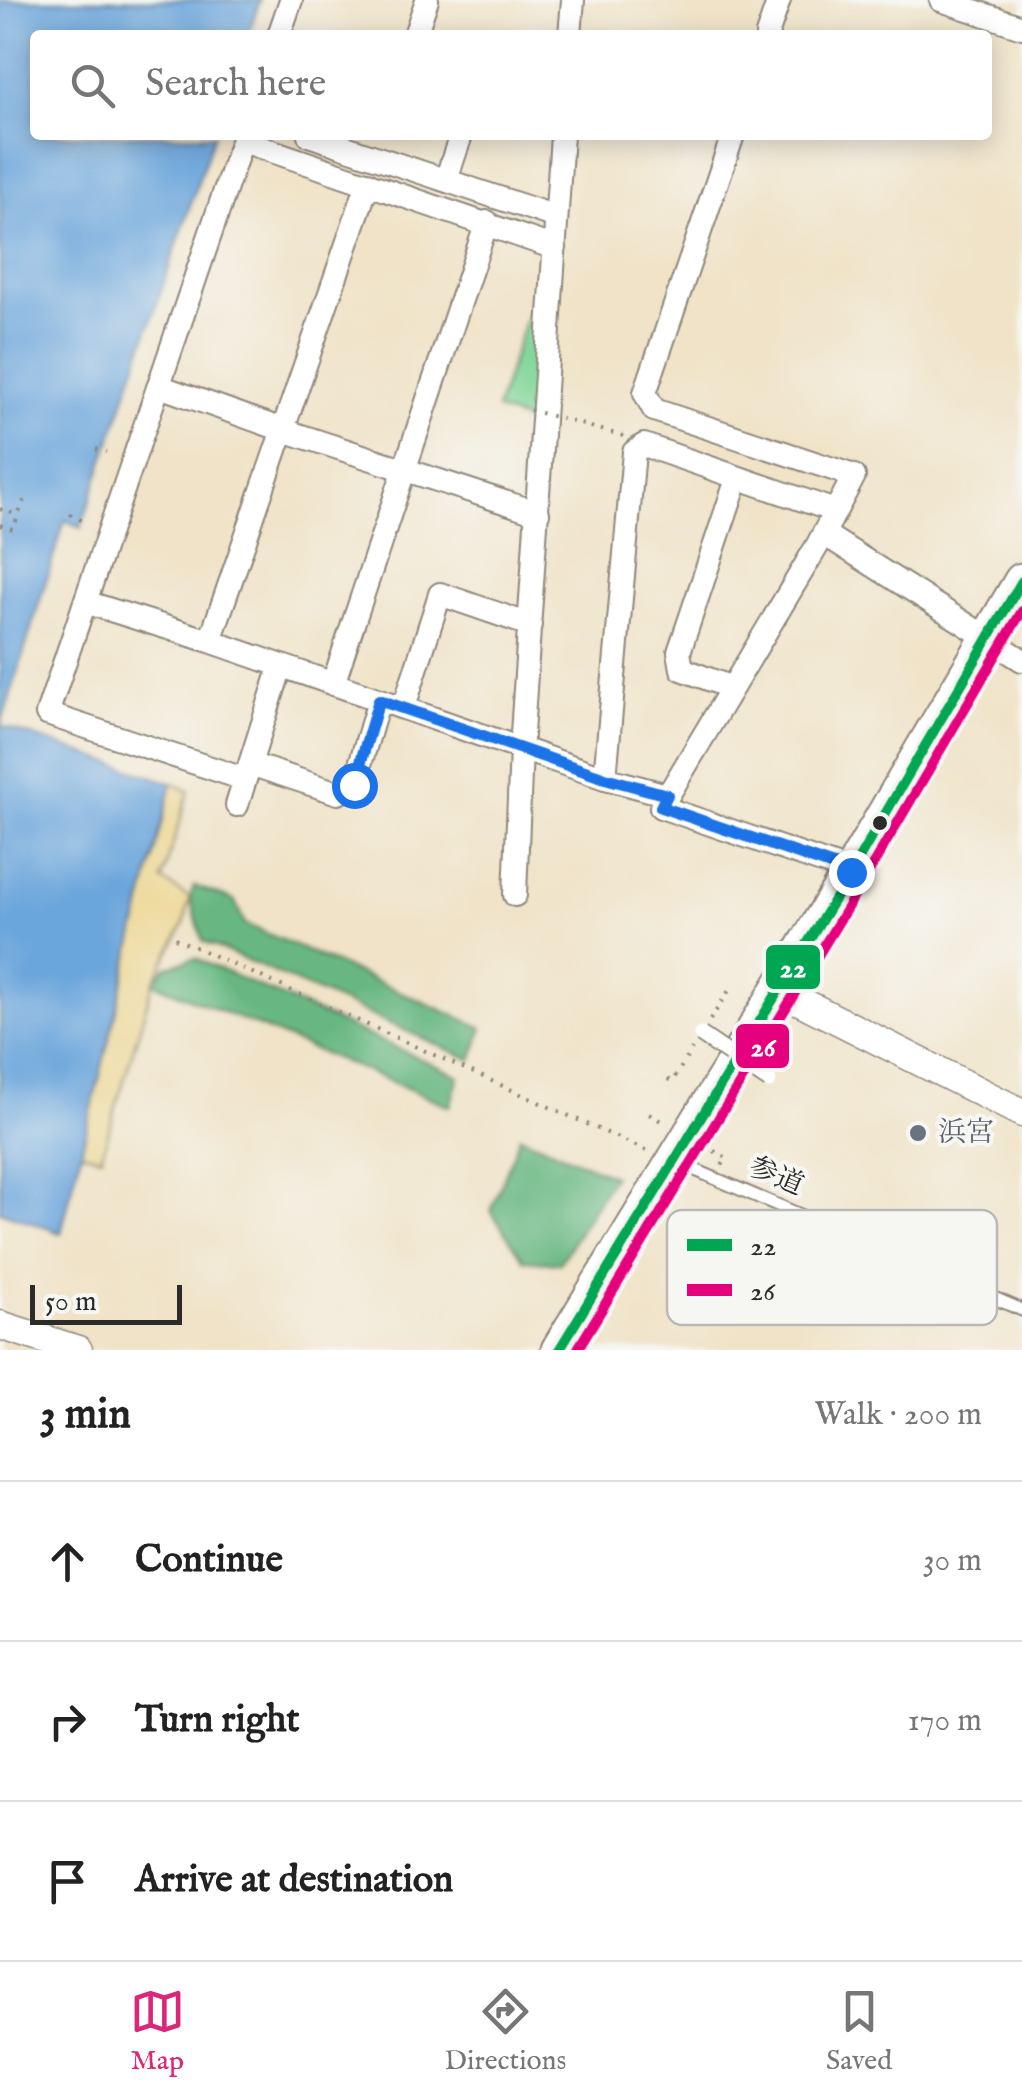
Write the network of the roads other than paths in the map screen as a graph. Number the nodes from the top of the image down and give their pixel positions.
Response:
1 (291, 0) edge
2 (426, 0) edge
3 (573, 0) edge
4 (779, 0) edge
5 (941, 0) edge
6 (1022, 27) edge
7 (281, 30) edge
8 (416, 30) edge
9 (570, 30) edge
10 (769, 30) edge
11 (243, 140) edge
12 (250, 140) edge
13 (339, 140) edge
14 (459, 140) edge
15 (562, 140) edge
16 (731, 140) edge
17 (376, 146) edge
18 (446, 180) junction
19 (368, 183) junction
20 (556, 218) junction
21 (487, 222) junction
22 (555, 248) junction
23 (159, 386) junction
24 (283, 430) junction
25 (405, 471) junction
26 (737, 479) junction
27 (835, 511) junction
28 (538, 513) junction
29 (824, 534) junction
30 (1022, 581) edge
31 (84, 602) junction
32 (530, 624) junction
33 (986, 638) junction
34 (210, 642) junction
35 (1022, 660) edge
36 (282, 666) junction
37 (333, 684) junction
38 (732, 688) junction
39 (379, 700) junction
40 (404, 707) junction
41 (522, 749) junction
42 (247, 771) junction
43 (605, 778) junction
44 (667, 795) junction
45 (237, 804) dead end
46 (851, 872) junction
47 (515, 895) dead end
48 (778, 990) junction
49 (700, 1035) dead end
50 (769, 1081) dead end
51 (1022, 1113) edge
52 (675, 1161) junction
53 (789, 1210) edge
54 (997, 1299) edge
55 (1022, 1310) edge
56 (0, 1325) edge
57 (78, 1350) edge
58 (559, 1350) edge

1 - 7 street
2 - 8 street
3 - 9 street
4 - 10 street
5 - 6 street
11 - 23 street
12 - 19 street
13 - 17 street
14 - 18 street
15 - 20 street
16 - 27 street
17 - 18 street
18 - 20 street
19 - 21 street
19 - 24 street
20 - 22 street
21 - 22 street
21 - 25 street
22 - 28 street
23 - 24 street
23 - 31 street
24 - 25 street
24 - 34 street
25 - 28 street
25 - 37 street
26 - 27 street
26 - 38 street
26 - 43 street
27 - 29 street
28 - 32 street
29 - 33 street
29 - 38 street
30 - 33 highway
31 - 34 street
31 - 42 street
32 - 40 street
32 - 41 street
33 - 35 street
33 - 46 highway
34 - 36 street
36 - 37 street
36 - 42 street
37 - 39 street
38 - 44 street
39 - 40 street
39 - 42 street
40 - 41 street
41 - 43 street
41 - 47 street
42 - 45 street
43 - 44 street
44 - 46 street
46 - 48 highway
48 - 51 street
48 - 52 highway
49 - 50 street, bridge
52 - 53 lane, 参道
52 - 58 highway
54 - 55 lane, 参道
56 - 57 street

